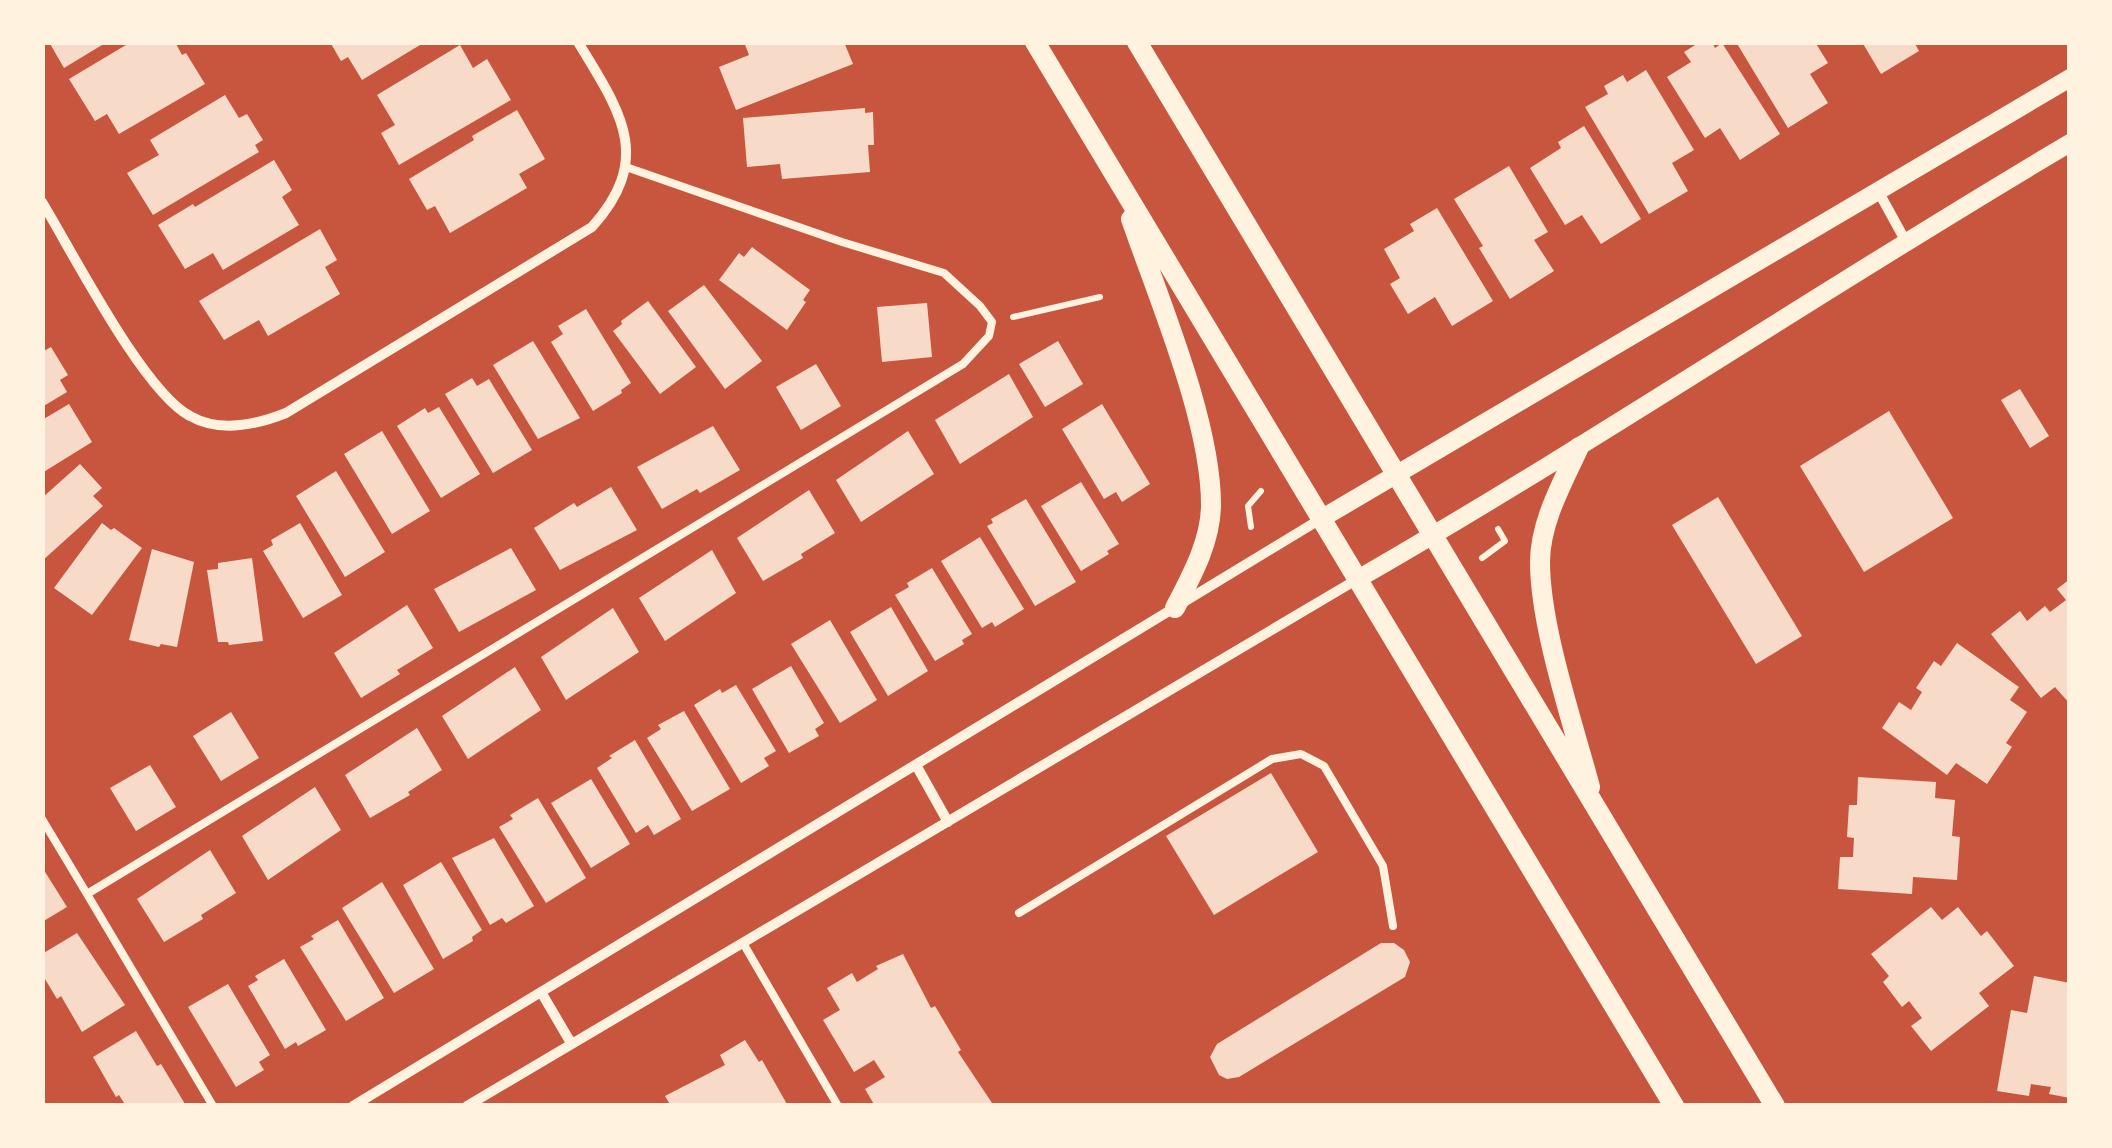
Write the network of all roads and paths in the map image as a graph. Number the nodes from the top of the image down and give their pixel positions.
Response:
1 (578, 42) edge
2 (1035, 42) edge
3 (1137, 42) edge
4 (2070, 78) edge
5 (2070, 143) edge
6 (626, 167) junction
7 (1117, 179) junction
8 (1877, 189) junction
9 (42, 202) edge
10 (1905, 240) junction
11 (1100, 297) dead end
12 (992, 322) junction
13 (1580, 447) junction
14 (1394, 474) junction
15 (1260, 492) dead end
16 (1319, 520) junction
17 (1496, 525) dead end
18 (1251, 527) dead end
19 (1431, 537) junction
20 (1480, 559) dead end
21 (1356, 580) junction
22 (1176, 608) junction
23 (916, 765) junction
24 (1595, 809) junction
25 (42, 819) edge
26 (948, 822) junction
27 (88, 894) junction
28 (1019, 913) dead end
29 (1393, 926) dead end
30 (743, 944) junction
31 (540, 992) junction
32 (571, 1043) junction
33 (214, 1106) edge
34 (353, 1106) edge
35 (466, 1106) edge
36 (838, 1106) edge
37 (1674, 1106) edge
38 (1775, 1106) edge

1 - 6 street
2 - 7 main road
3 - 14 main road
4 - 8 street
5 - 10 street
6 - 9 street
6 - 12 lane
7 - 16 main road
7 - 22 main road
8 - 10 street
8 - 14 street
10 - 13 street
11 - 12 path
12 - 27 lane
13 - 19 street
13 - 24 main road
14 - 16 street
14 - 19 main road
15 - 18 path
16 - 21 main road
16 - 22 street
17 - 20 path
19 - 21 street
19 - 24 main road
21 - 26 street
21 - 37 main road
22 - 23 street
23 - 26 street
23 - 31 street
24 - 38 main road
25 - 27 lane
26 - 30 street
27 - 33 lane
28 - 29 lane
30 - 32 street
30 - 36 lane
31 - 32 street
31 - 34 street
32 - 35 street

